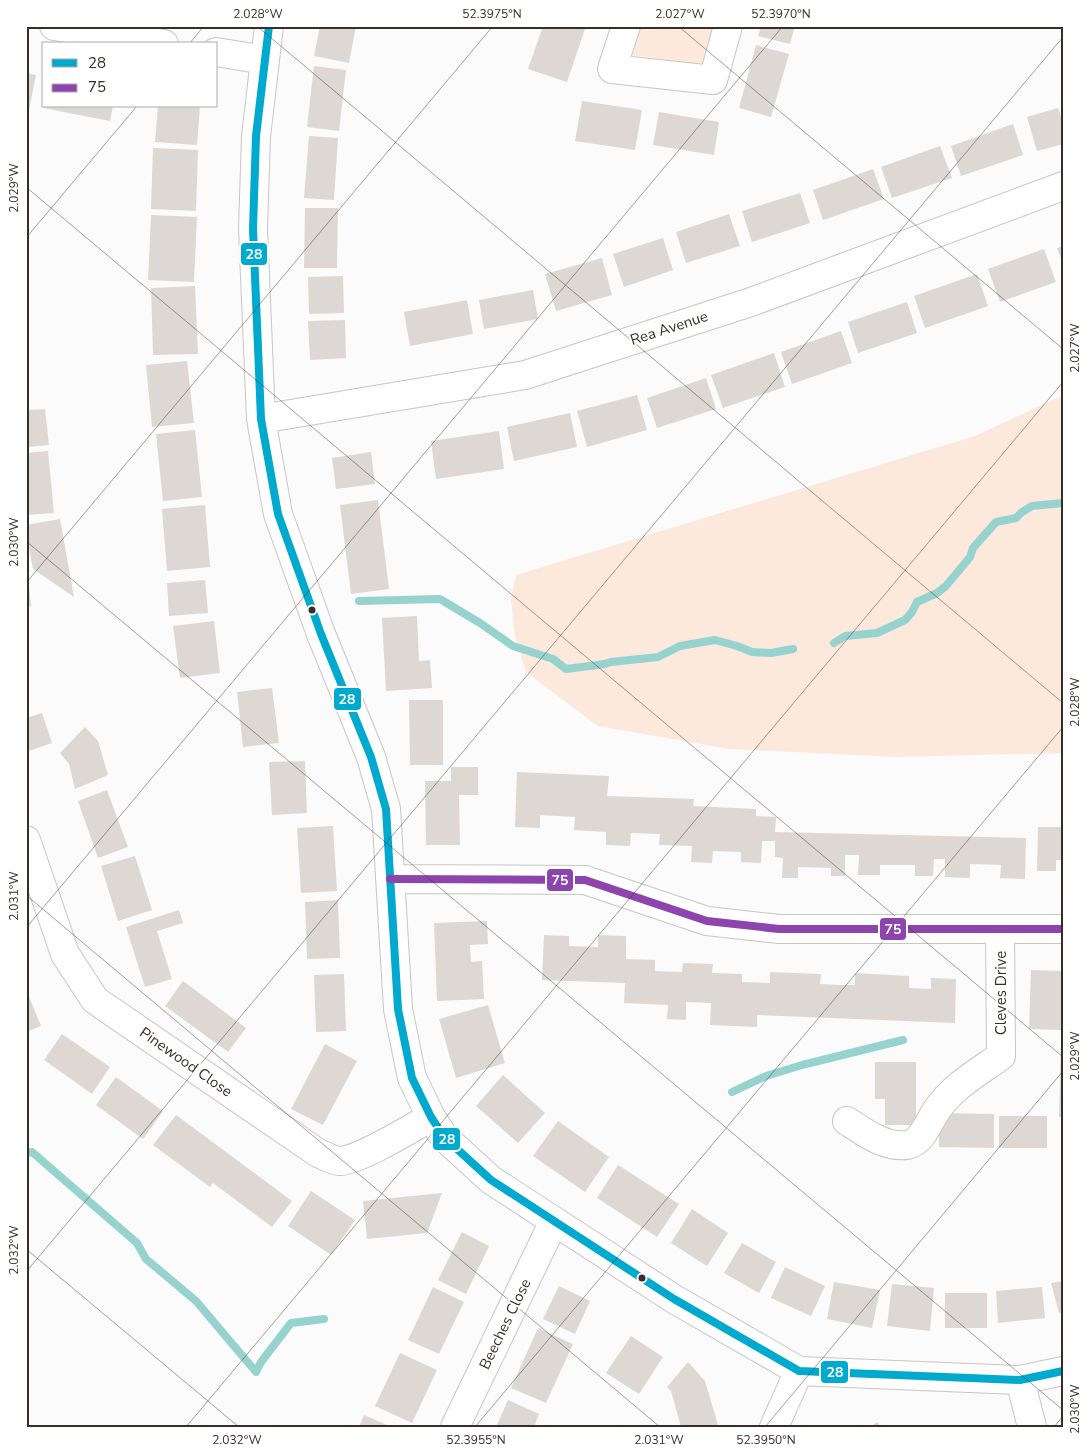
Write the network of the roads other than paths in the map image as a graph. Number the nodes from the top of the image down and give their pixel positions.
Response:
1 (54, 26) edge
2 (269, 26) edge
3 (626, 26) edge
4 (728, 26) edge
5 (152, 42) edge
6 (218, 52) edge
7 (265, 60) junction
8 (1063, 186) edge
9 (261, 419) junction
10 (26, 840) edge
11 (390, 879) junction
12 (1000, 929) junction
13 (1063, 929) edge
14 (431, 1117) junction
15 (847, 1121) dead end
16 (554, 1221) junction
17 (1063, 1371) edge
18 (799, 1372) junction
19 (1020, 1380) junction
20 (455, 1427) edge
21 (774, 1427) edge
22 (1032, 1427) edge

1 - 5 street
2 - 7 street
3 - 4 street
6 - 7 street
7 - 9 street
8 - 9 street, Rea Avenue
9 - 11 street
10 - 14 street, Pinewood Close
11 - 12 street
11 - 14 street
12 - 13 street
12 - 15 street, Cleves Drive
14 - 16 street
16 - 18 street
16 - 20 street, Beeches Close
17 - 19 street
18 - 19 street
18 - 21 street
19 - 22 street

